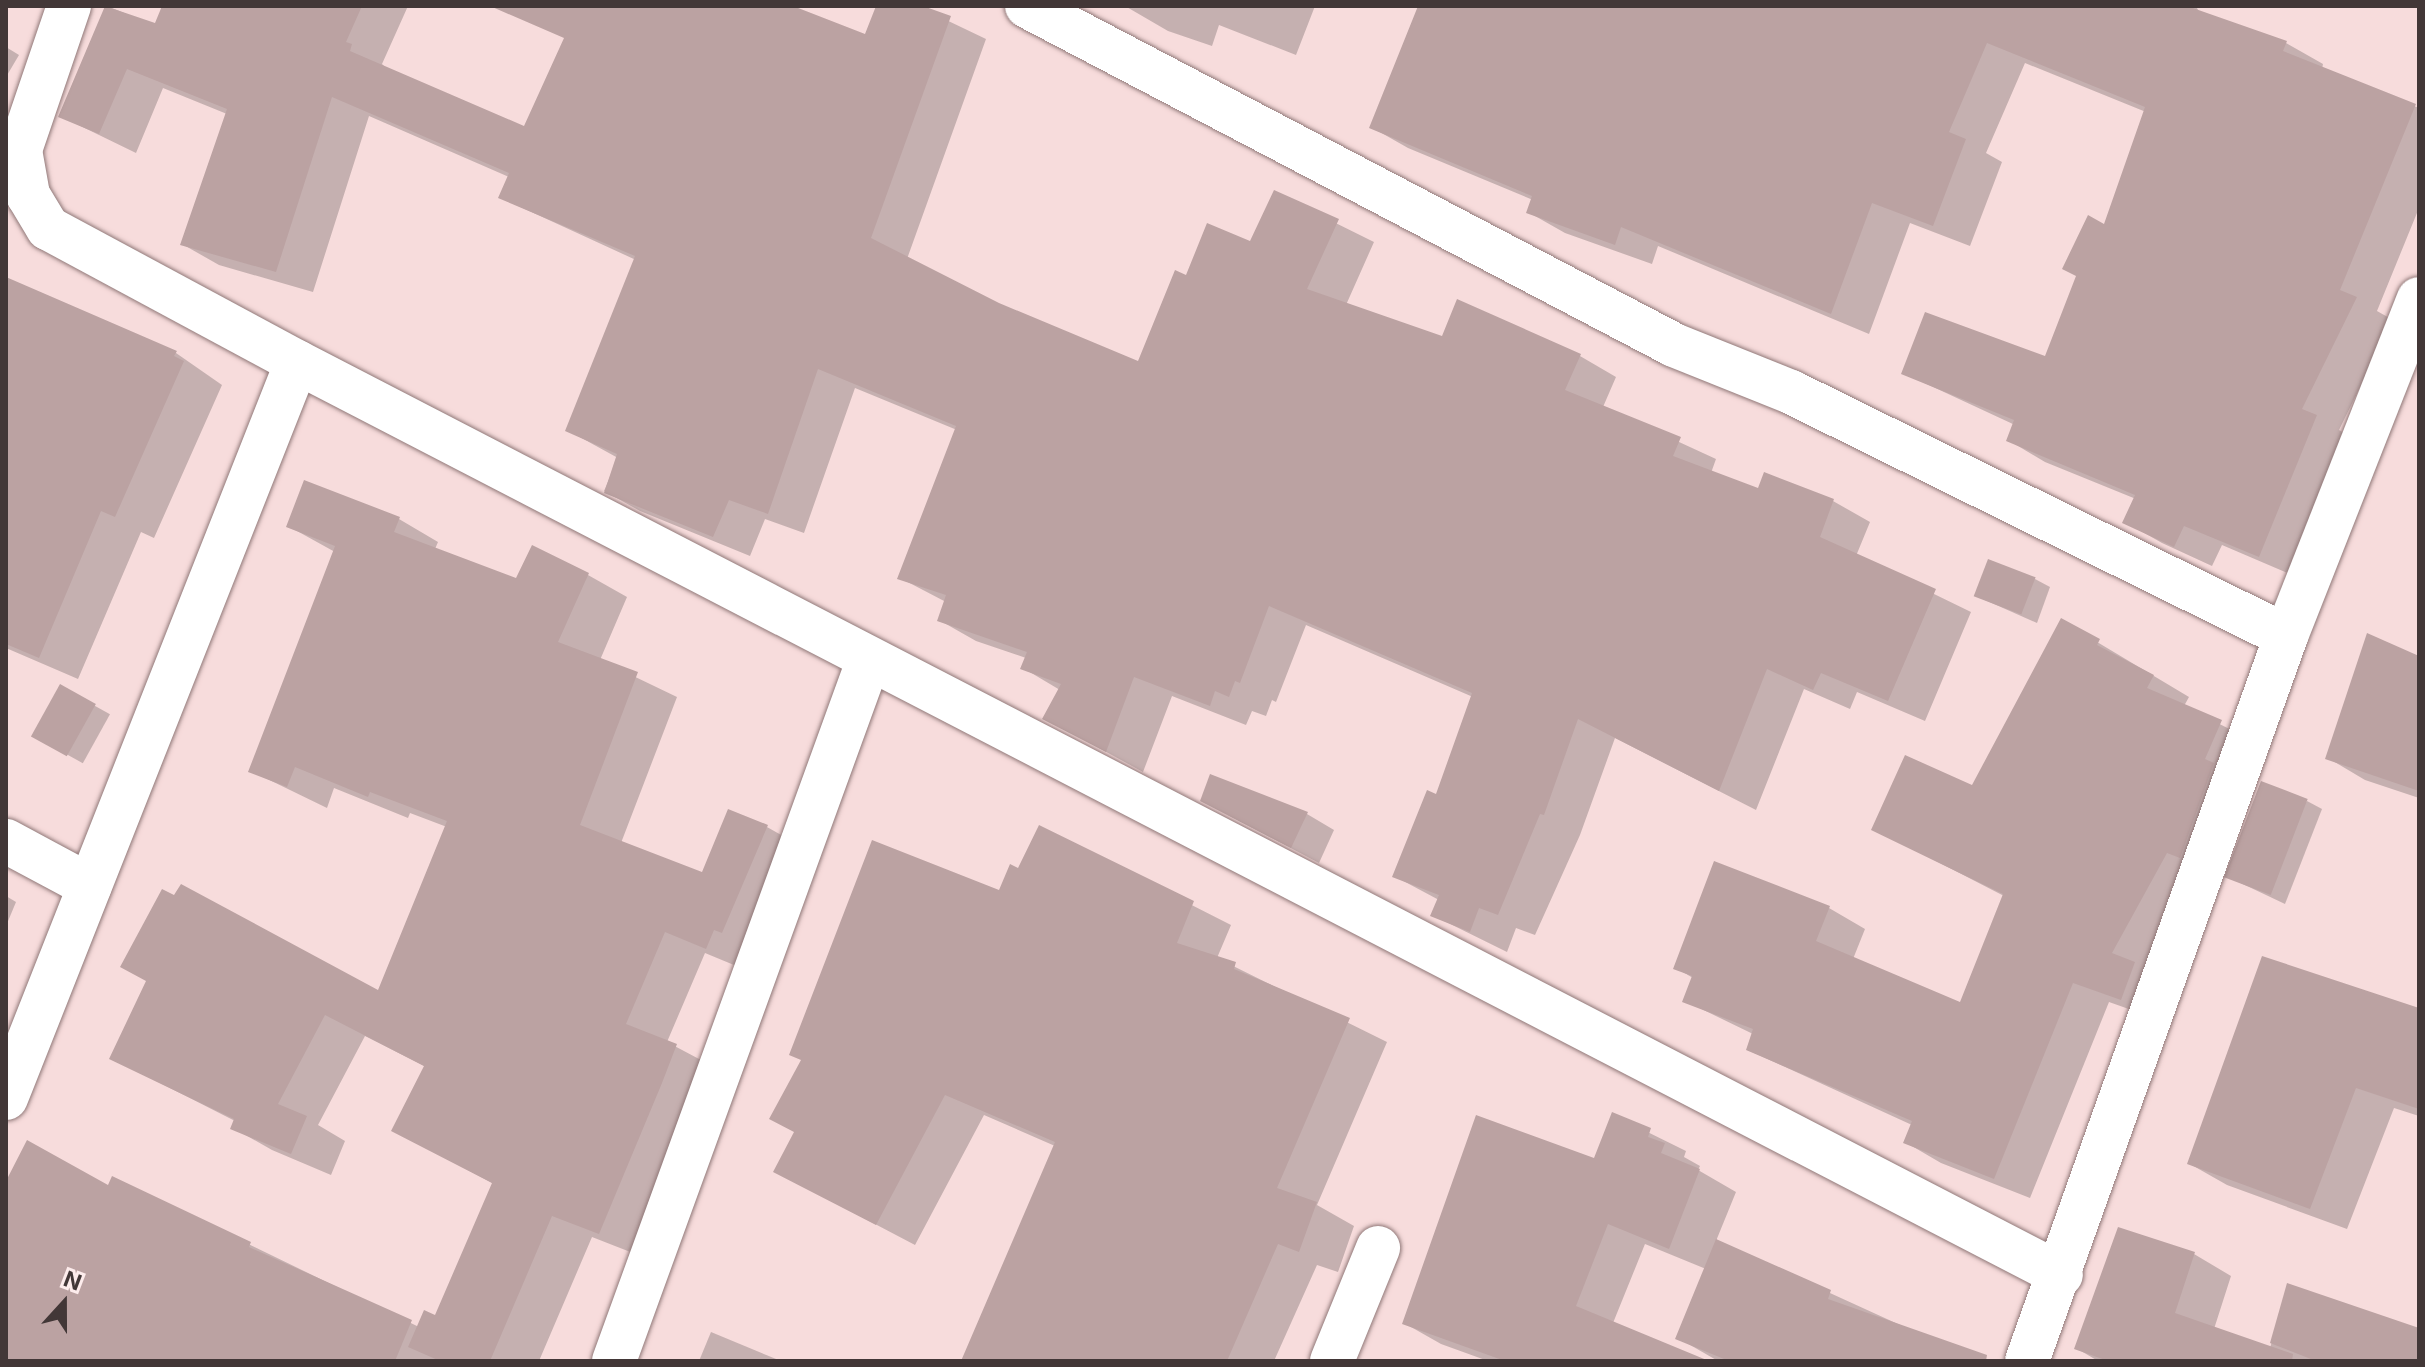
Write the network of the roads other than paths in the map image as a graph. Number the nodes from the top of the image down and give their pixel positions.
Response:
1 (69, 6) edge
2 (1027, 6) edge
3 (2419, 299) edge
4 (297, 362) junction
5 (2286, 636) junction
6 (869, 659) junction
7 (6, 841) edge
8 (90, 886) junction
9 (6, 1098) edge
10 (1378, 1248) dead end
11 (2061, 1275) junction
12 (614, 1361) edge
13 (1332, 1361) edge
14 (2027, 1361) edge

1 - 4 street
2 - 5 street
3 - 5 street
4 - 6 street
4 - 8 street
5 - 11 street
6 - 11 street
6 - 12 street
7 - 8 street
8 - 9 street
10 - 13 street
11 - 14 street

